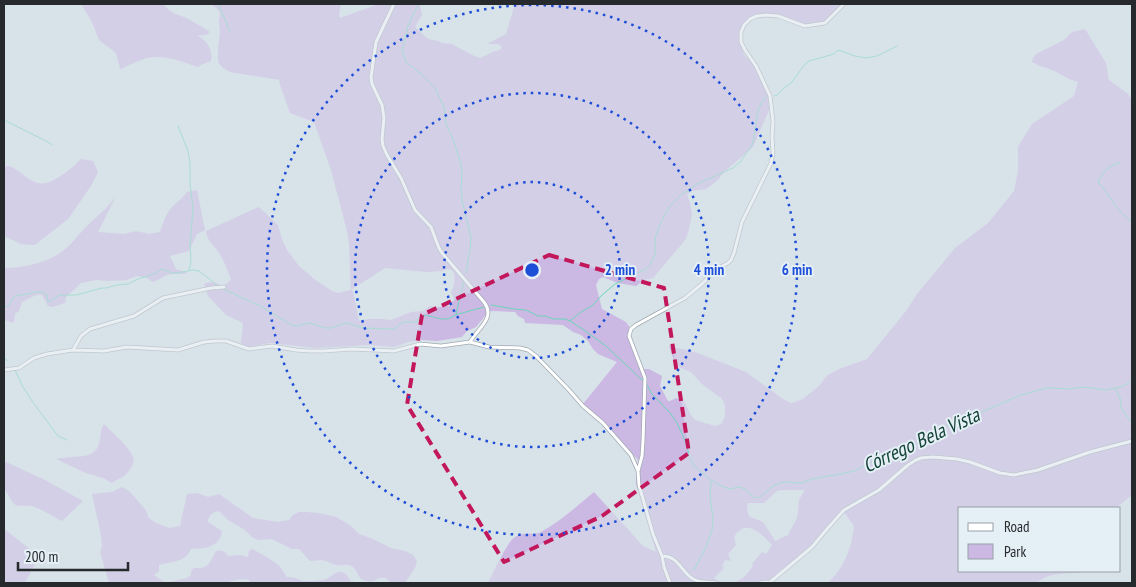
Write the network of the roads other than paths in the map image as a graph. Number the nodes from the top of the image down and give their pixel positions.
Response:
1 (394, 4) edge
2 (844, 4) edge
3 (224, 287) dead end
4 (470, 342) junction
5 (73, 350) junction
6 (4, 370) edge
7 (1132, 441) edge
8 (638, 471) junction
9 (662, 556) junction
10 (670, 583) edge
11 (717, 583) edge
12 (760, 583) edge
13 (770, 583) edge

1 - 4 street
2 - 8 street
3 - 5 street
4 - 5 street
4 - 8 street
5 - 6 street
7 - 13 street
8 - 9 street
9 - 10 street
9 - 11 street
12 - 13 street

